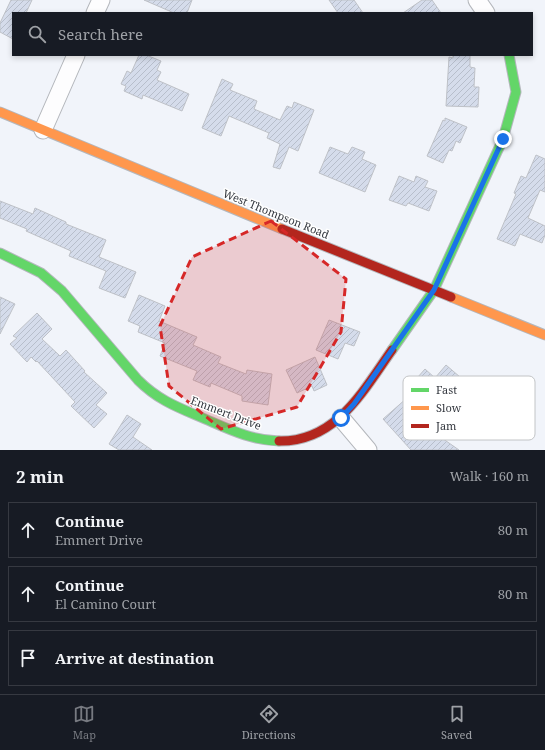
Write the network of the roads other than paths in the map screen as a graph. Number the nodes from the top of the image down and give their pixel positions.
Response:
1 (101, 0) edge
2 (477, 0) edge
3 (95, 12) edge
4 (485, 12) edge
5 (76, 56) edge
6 (509, 56) edge
7 (0, 112) edge
8 (43, 130) junction
9 (0, 253) edge
10 (434, 290) junction
11 (545, 335) edge
12 (341, 418) junction
13 (368, 450) edge

1 - 3 street
2 - 4 street
5 - 8 street
6 - 10 street, Emmert Drive
7 - 8 street, West Thompson Road
8 - 10 street, West Thompson Road
9 - 12 street, Emmert Drive
10 - 11 street, West Thompson Road
10 - 12 street, Emmert Drive
12 - 13 street

